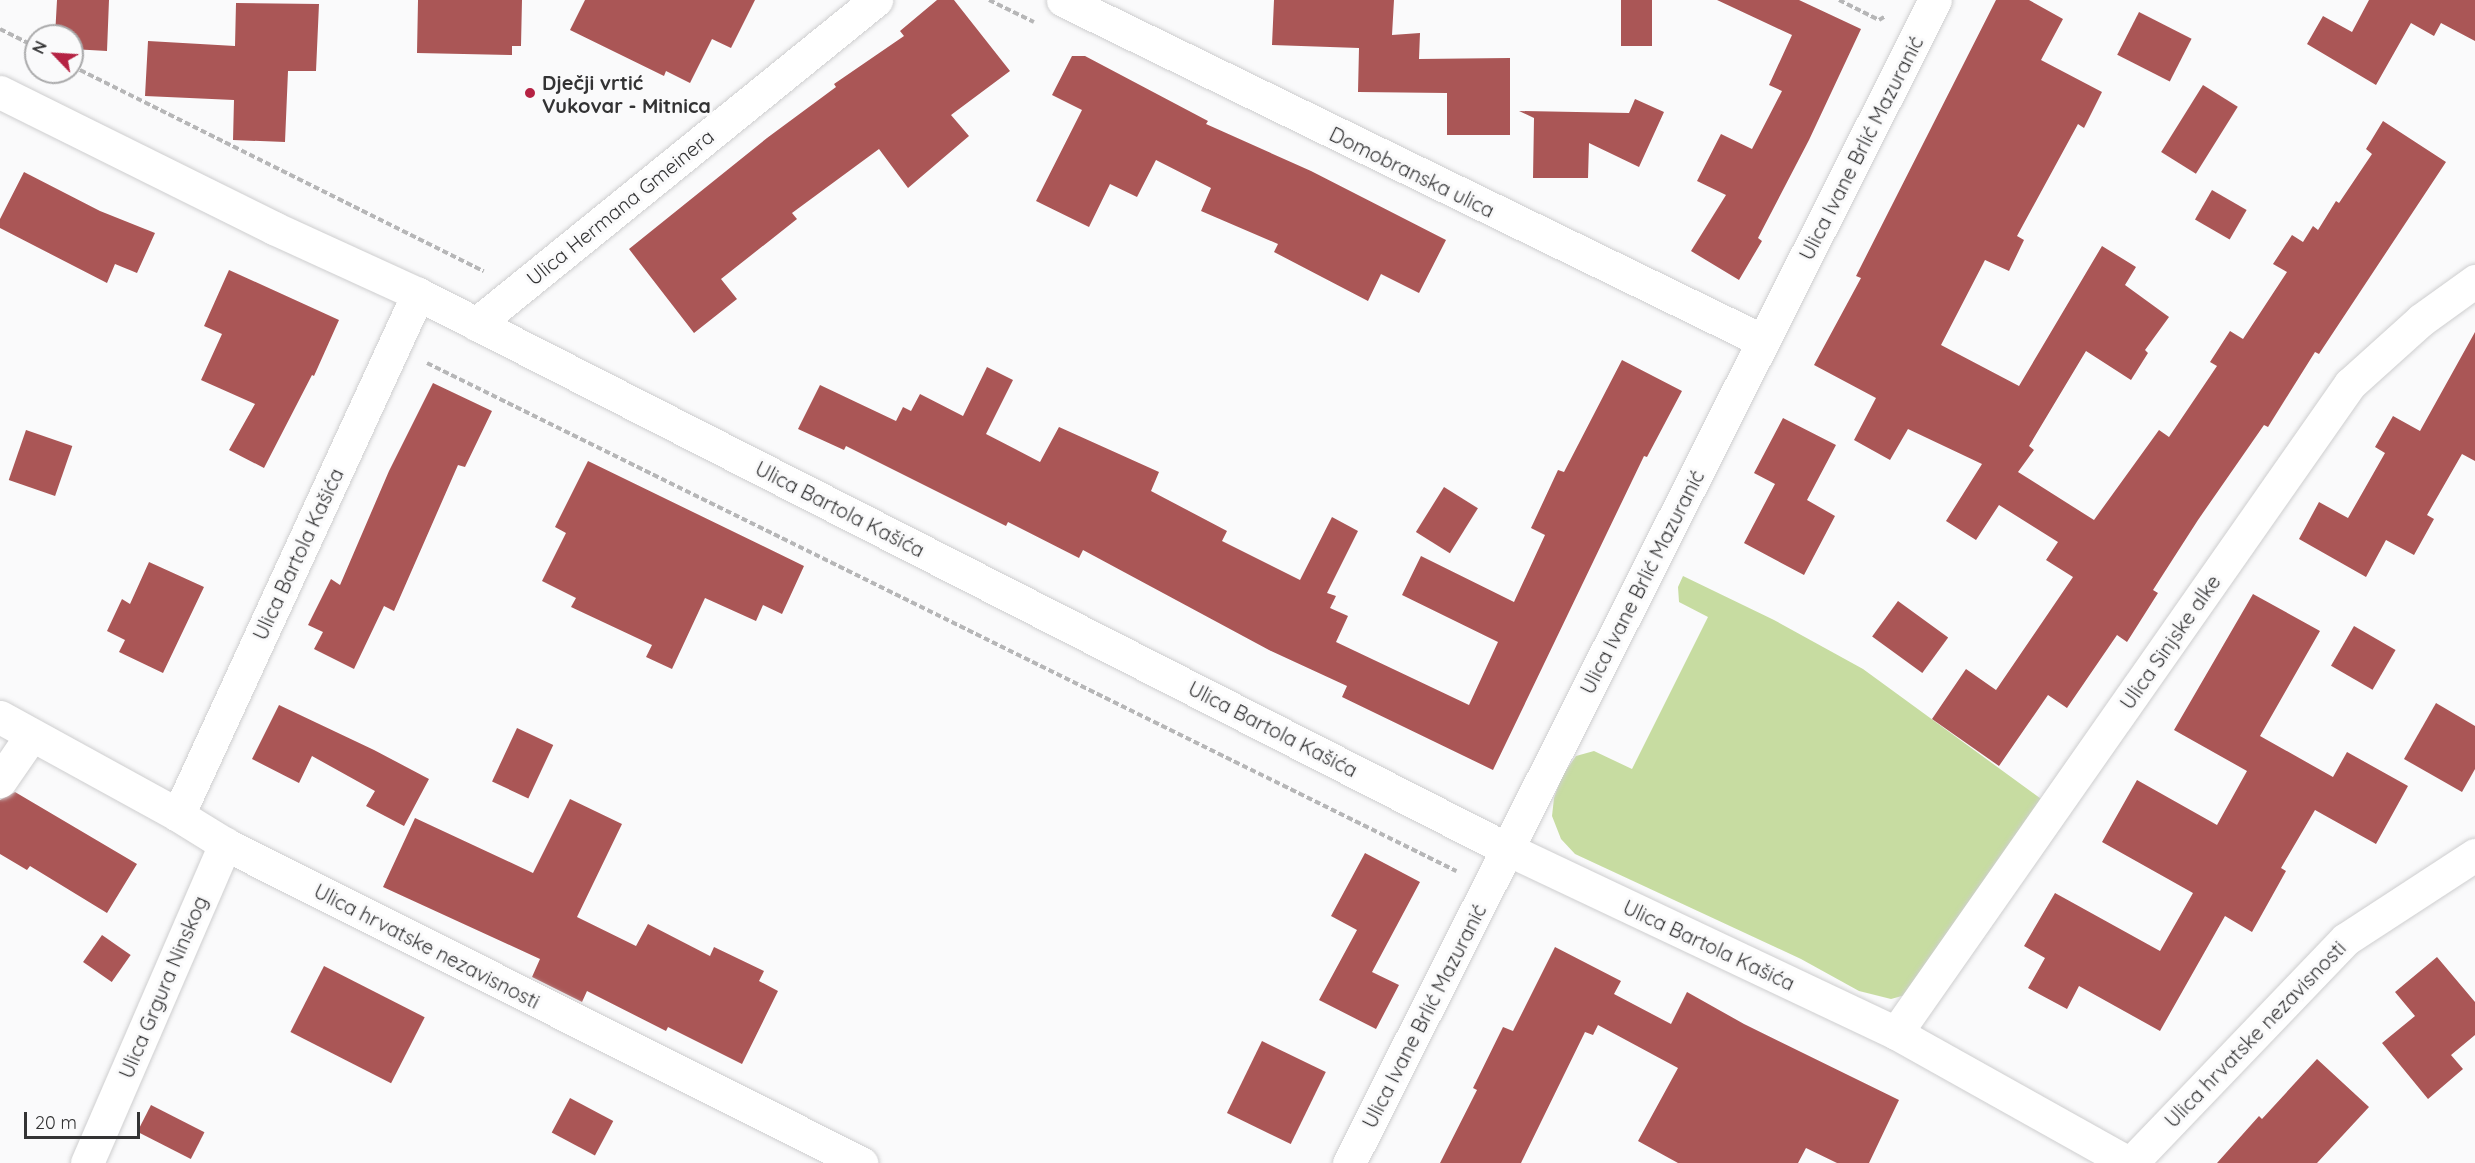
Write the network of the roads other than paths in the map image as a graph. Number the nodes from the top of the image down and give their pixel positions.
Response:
1 (876, 0) edge
2 (1063, 0) edge
3 (1921, 3) edge
4 (0, 92) edge
5 (2475, 281) edge
6 (418, 294) junction
7 (476, 324) junction
8 (1763, 341) junction
9 (0, 717) edge
10 (31, 736) junction
11 (0, 781) edge
12 (178, 815) junction
13 (225, 844) junction
14 (1507, 849) junction
15 (2475, 855) edge
16 (1896, 1033) junction
17 (87, 1163) edge
18 (861, 1163) edge
19 (1349, 1163) edge
20 (2130, 1163) edge

1 - 7 street, Ulica Hermana Gmeinera
2 - 8 street, Domobranska ulica
3 - 8 street, Ulica Ivane Brlić Mazuranić
4 - 6 street, Ulica Bartola Kašića
5 - 16 street, Ulica Sinjske alke
6 - 7 street, Ulica Bartola Kašića
6 - 12 street, Ulica Bartola Kašića
7 - 14 street, Ulica Bartola Kašića
8 - 14 street, Ulica Ivane Brlić Mazuranić
9 - 10 street, Ulica hrvatske nezavisnosti
10 - 11 street
10 - 12 street, Ulica hrvatske nezavisnosti
12 - 13 street, Ulica hrvatske nezavisnosti
13 - 17 street, Ulica Grgura Ninskog
13 - 18 street, Ulica hrvatske nezavisnosti
14 - 16 street, Ulica Bartola Kašića
14 - 19 street, Ulica Ivane Brlić Mazuranić
15 - 20 street, Ulica hrvatske nezavisnosti
16 - 20 street, Ulica Bartola Kašića

